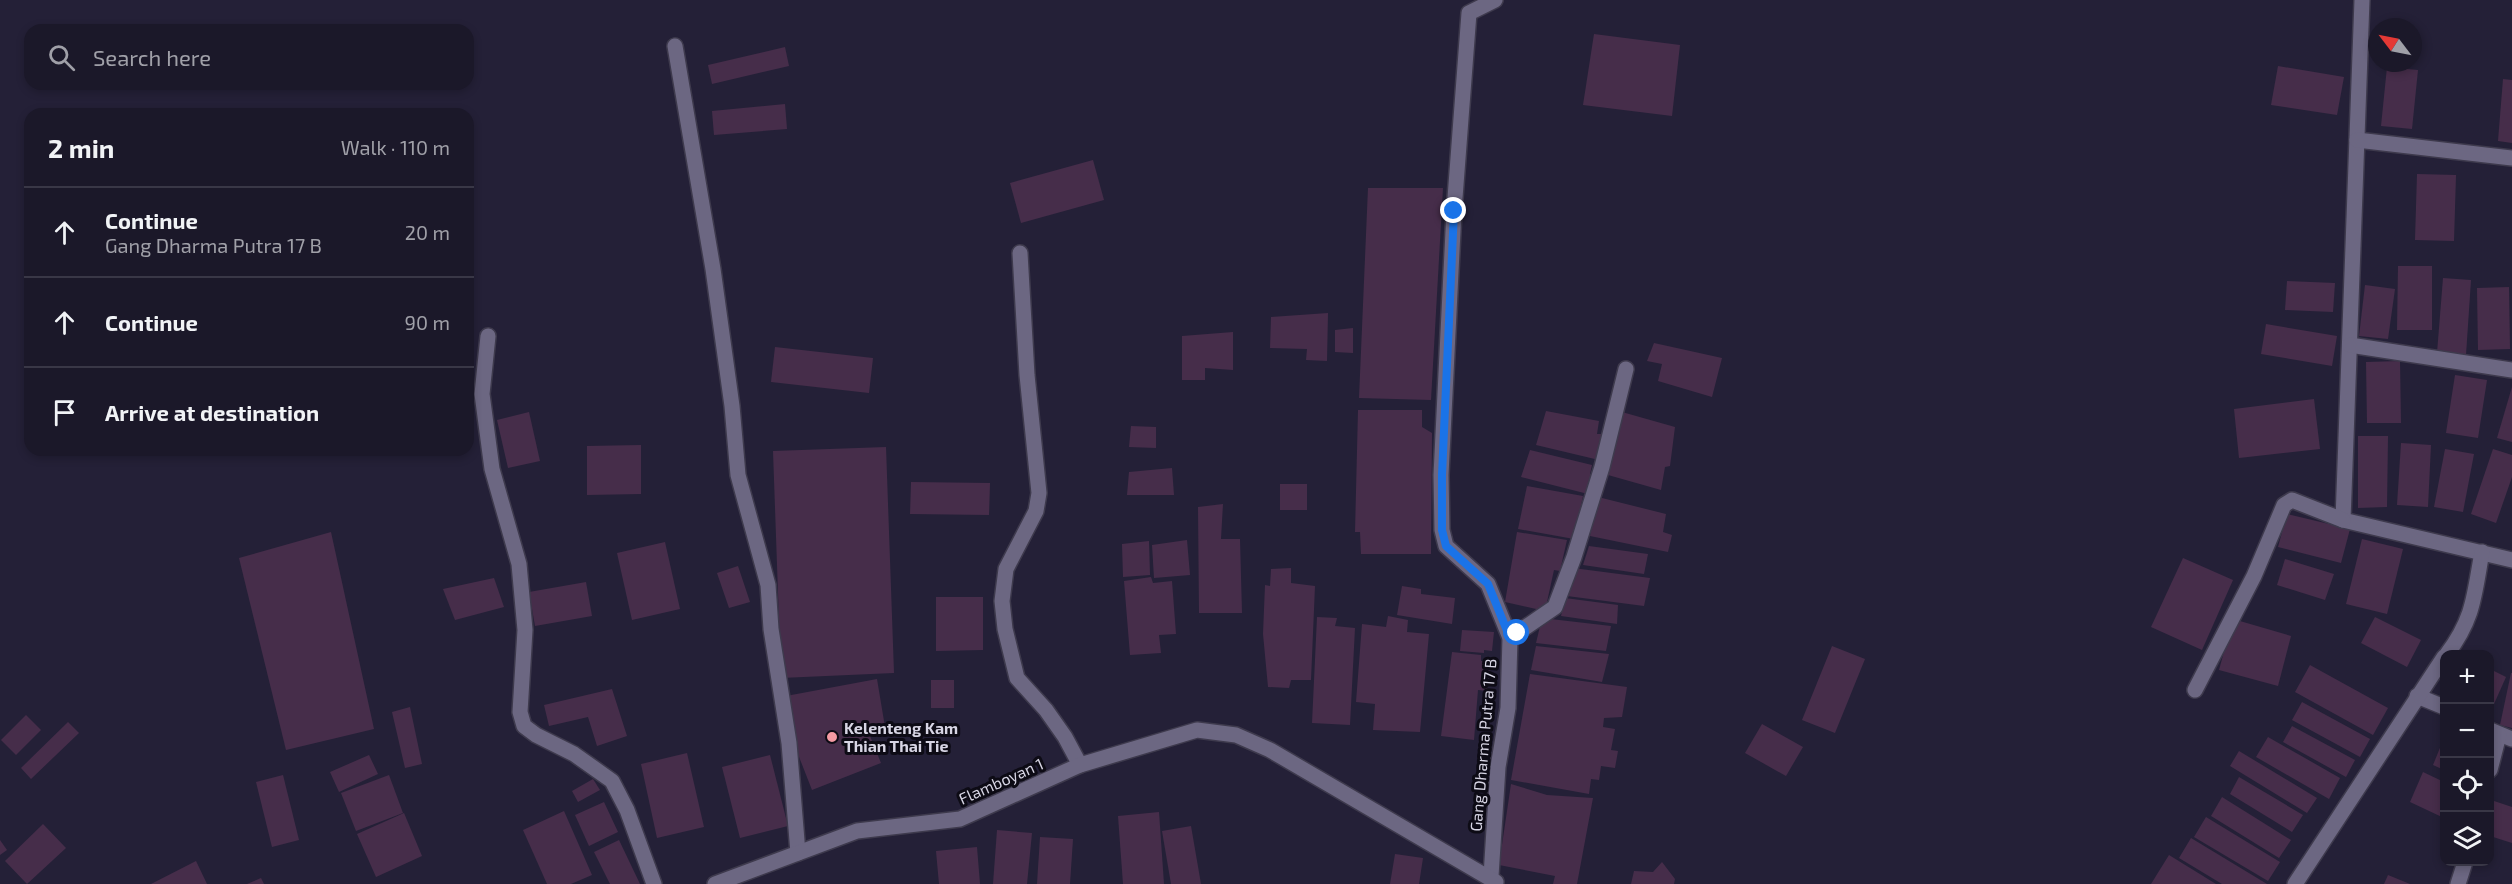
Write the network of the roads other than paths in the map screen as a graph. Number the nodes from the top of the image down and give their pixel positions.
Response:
1 (1495, 0) edge
2 (2362, 0) edge
3 (675, 46) dead end
4 (2357, 140) junction
5 (2512, 158) edge
6 (1020, 253) dead end
7 (488, 336) dead end
8 (2349, 345) junction
9 (1626, 369) dead end
10 (2512, 370) edge
11 (2343, 520) junction
12 (2482, 552) junction
13 (2512, 560) edge
14 (1510, 638) junction
15 (2450, 650) edge
16 (2440, 664) edge
17 (2194, 690) dead end
18 (2416, 696) junction
19 (2440, 705) edge
20 (2500, 735) edge
21 (2493, 758) edge
22 (1080, 765) junction
23 (798, 853) junction
24 (2463, 866) edge
25 (1494, 880) edge
26 (654, 884) edge
27 (715, 884) edge
28 (2295, 884) edge
29 (2458, 884) edge

1 - 14 street, Gang Dharma Putra 17 B
2 - 4 street
3 - 23 street
4 - 5 street
4 - 8 street
6 - 22 street
7 - 26 street
8 - 10 street
8 - 11 street
9 - 14 street
11 - 12 street
11 - 17 street
12 - 13 street
12 - 15 street
14 - 25 street, Gang Dharma Putra 17 B
16 - 18 street
18 - 19 street
18 - 28 street
20 - 21 street
22 - 23 street, Flamboyan 1
22 - 25 street, Flamboyan 1
23 - 27 street, Flamboyan 1
24 - 29 street

